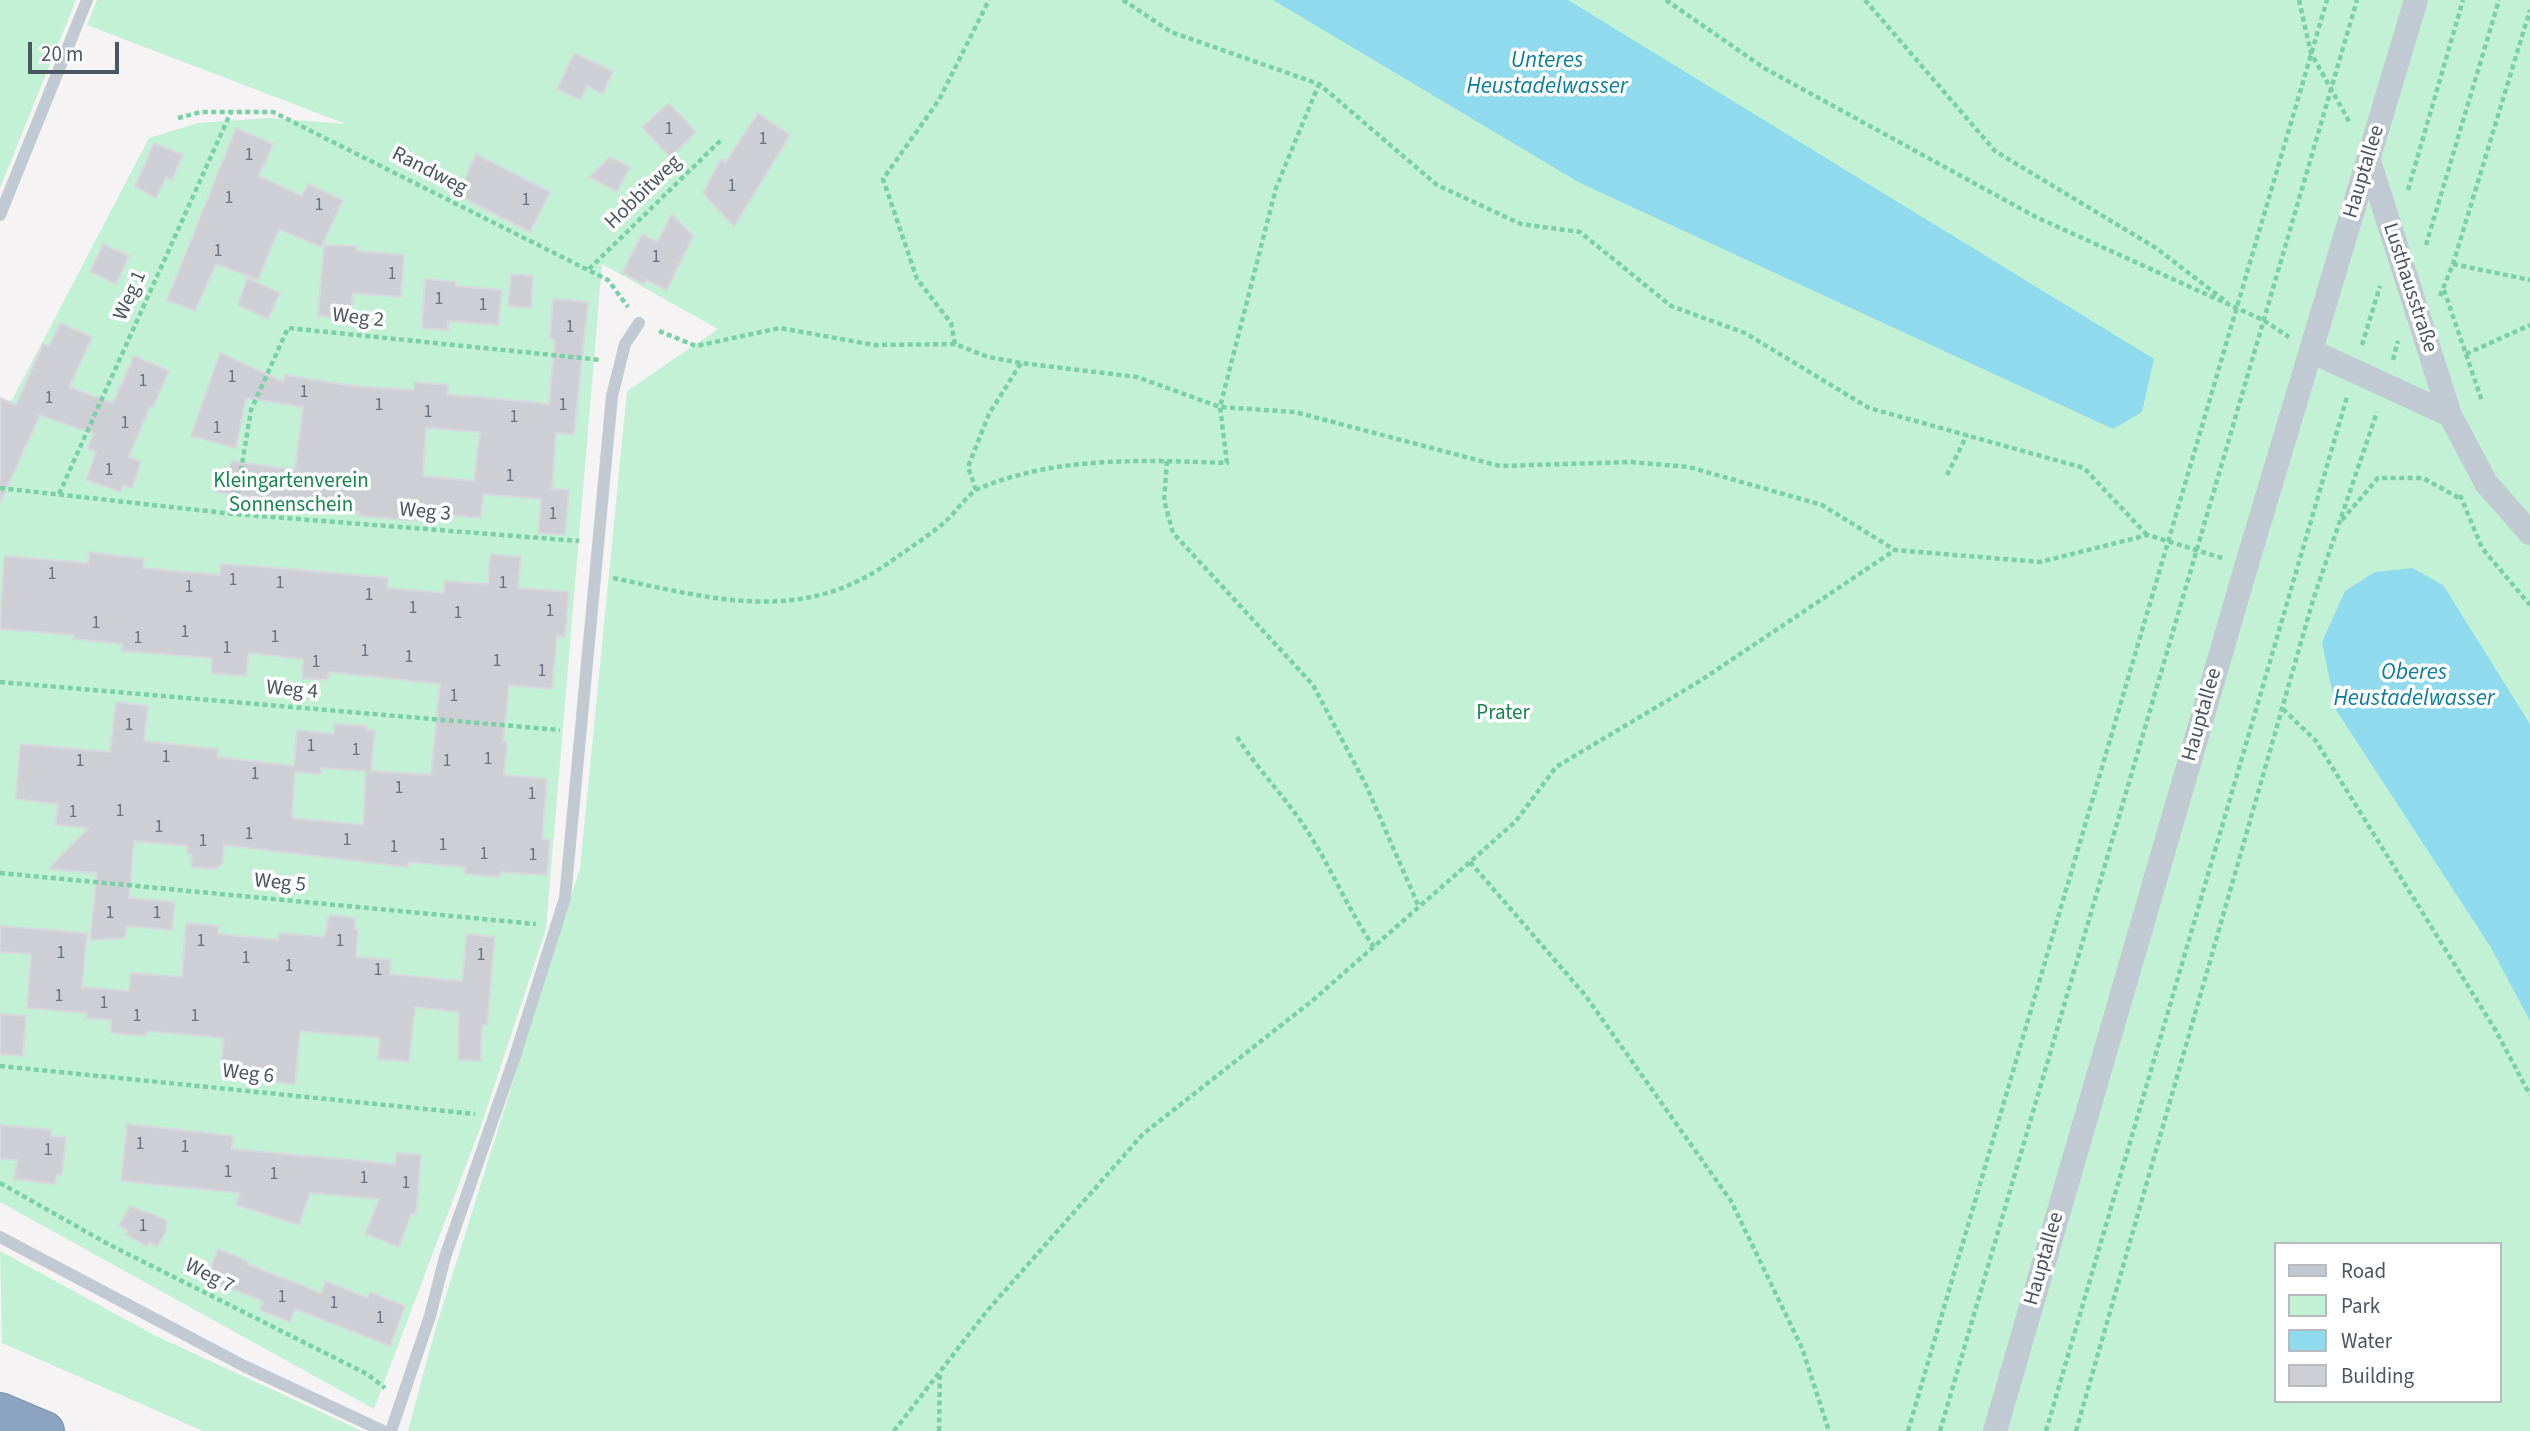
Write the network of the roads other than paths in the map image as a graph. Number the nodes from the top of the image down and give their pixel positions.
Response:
1 (87, 0) edge
2 (2416, 0) edge
3 (2369, 161) junction
4 (0, 215) edge
5 (639, 323) road end
6 (2311, 351) junction
7 (2450, 415) junction
8 (2530, 533) edge
9 (0, 1237) edge
10 (0, 1412) edge
11 (45, 1431) edge
12 (383, 1431) edge
13 (391, 1431) edge
14 (1995, 1431) edge

1 - 4 lane
2 - 3 street, Hauptallee
3 - 6 street, Hauptallee
3 - 7 street, Lusthausstraße
5 - 13 lane
6 - 7 street
6 - 14 street, Hauptallee
7 - 8 street, Lusthausstraße
9 - 12 lane
10 - 11 highway

